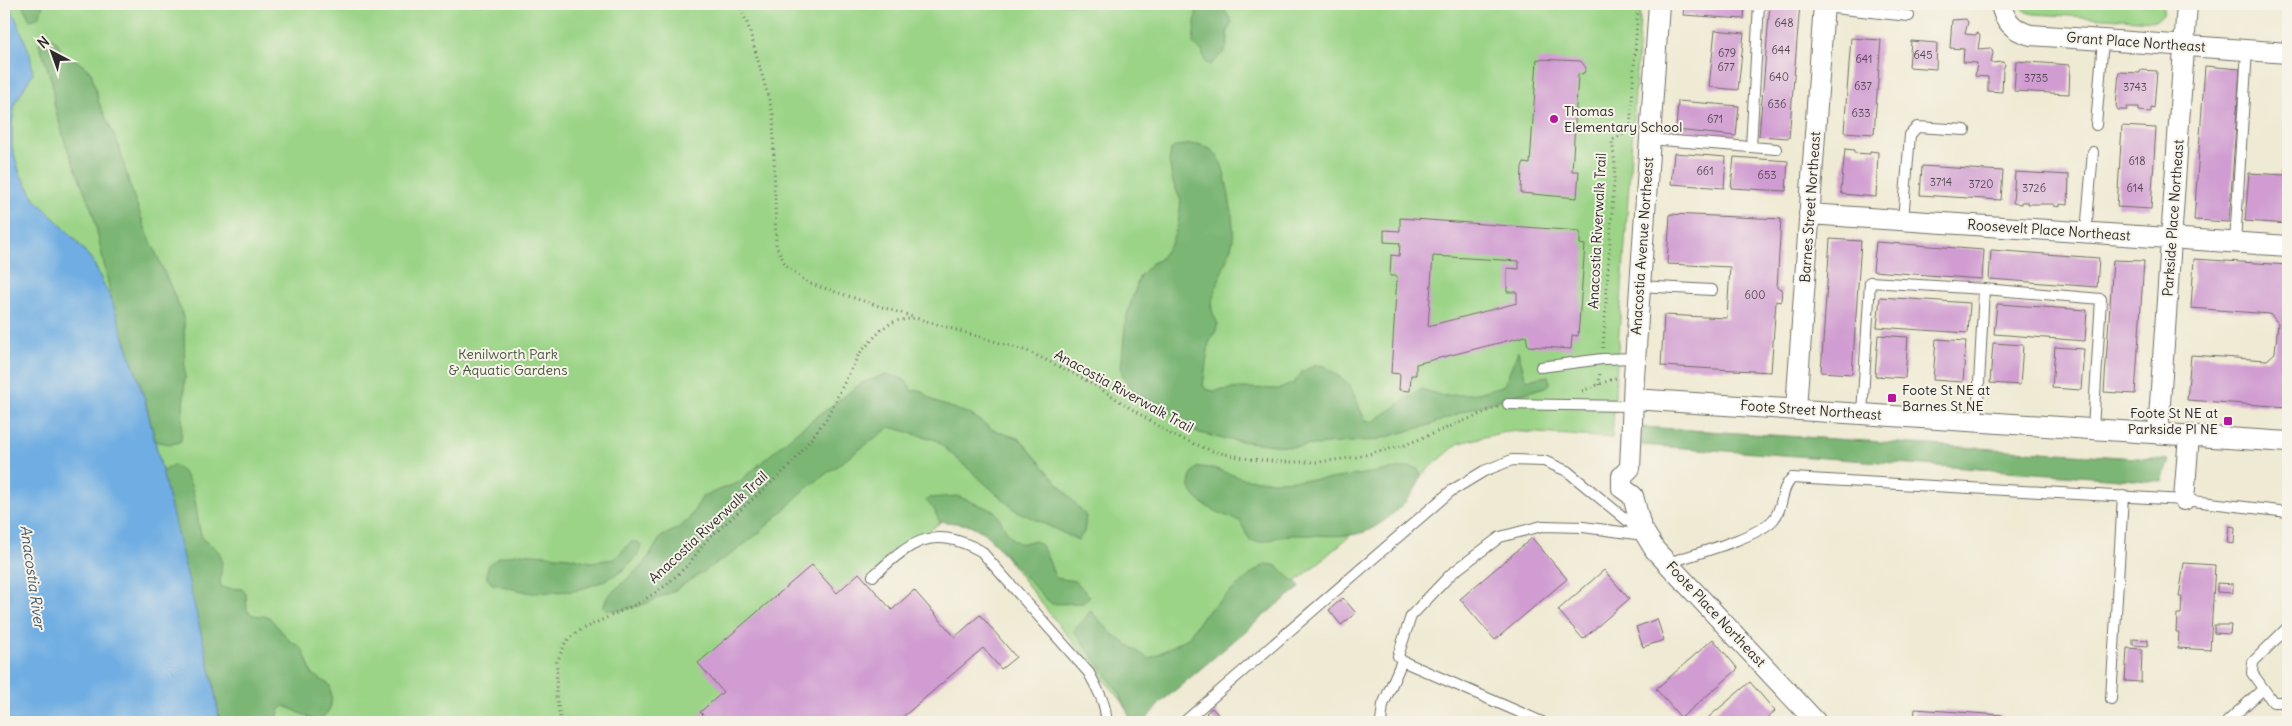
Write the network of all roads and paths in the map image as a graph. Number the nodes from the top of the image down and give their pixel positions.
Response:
1 (739, 4) edge
2 (1638, 4) edge
3 (1658, 4) edge
4 (1759, 4) edge
5 (2001, 4) edge
6 (2187, 4) edge
7 (1824, 5) edge
8 (1909, 16) dead end
9 (2102, 40) junction
10 (2185, 46) junction
11 (2247, 50) junction
12 (2288, 53) edge
13 (2096, 125) dead end
14 (1965, 130) dead end
15 (1648, 139) junction
16 (1751, 147) junction
17 (1776, 149) dead end
18 (2093, 152) dead end
19 (1809, 214) junction
20 (1903, 220) junction
21 (2086, 232) junction
22 (2171, 238) junction
23 (2235, 242) junction
24 (2288, 246) edge
25 (1639, 286) junction
26 (1984, 289) junction
27 (1712, 290) dead end
28 (916, 318) junction
29 (1602, 350) dead end
30 (1635, 358) junction
31 (1541, 367) dead end
32 (1601, 368) dead end
33 (1620, 376) dead end
34 (1599, 386) junction
35 (1578, 391) dead end
36 (1632, 402) junction
37 (1508, 404) joint
38 (1796, 409) junction
39 (1862, 414) junction
40 (1977, 421) junction
41 (2093, 428) junction
42 (2158, 433) junction
43 (2189, 435) junction
44 (2288, 442) edge
45 (2123, 496) junction
46 (2184, 500) junction
47 (2288, 512) edge
48 (1645, 535) junction
49 (1668, 563) junction
50 (873, 576) dead end
51 (2288, 627) edge
52 (1402, 661) junction
53 (2263, 689) junction
54 (2288, 697) edge
55 (2110, 699) dead end
56 (561, 722) edge
57 (1106, 722) edge
58 (1184, 722) edge
59 (1381, 722) edge
60 (1542, 722) edge
61 (1816, 722) edge
62 (2228, 722) edge

1 - 28 path
2 - 29 path, Anacostia Riverwalk Trail
3 - 15 street, Anacostia Avenue Northeast
4 - 16 lane
5 - 9 street, Grant Place Northeast
6 - 10 street, Parkside Place Northeast
7 - 8 lane
7 - 19 street, Barnes Street Northeast
9 - 10 street, Grant Place Northeast
9 - 13 lane
10 - 11 street, Grant Place Northeast
10 - 22 street, Parkside Place Northeast
11 - 12 street, Grant Place Northeast
11 - 23 lane
14 - 20 lane
15 - 16 lane
15 - 25 street, Anacostia Avenue Northeast
16 - 17 lane
18 - 21 lane
19 - 20 street, Roosevelt Place Northeast
19 - 38 street, Barnes Street Northeast
20 - 21 street, Roosevelt Place Northeast
21 - 22 street, Roosevelt Place Northeast
22 - 23 street, Roosevelt Place Northeast
22 - 42 street, Parkside Place Northeast
23 - 24 street, Roosevelt Place Northeast
25 - 27 lane
25 - 30 street, Anacostia Avenue Northeast
26 - 39 lane
26 - 40 lane
26 - 41 lane
28 - 37 path, Anacostia Riverwalk Trail
28 - 56 path, Anacostia Riverwalk Trail
30 - 31 lane
30 - 36 street, Anacostia Avenue Northeast
32 - 34 path
33 - 34 path
34 - 35 path
36 - 37 lane
36 - 38 street, Foote Street Northeast
36 - 48 street, Foote Place Northeast
38 - 39 street, Foote Street Northeast
39 - 40 street, Foote Street Northeast
40 - 41 street, Foote Street Northeast
41 - 42 street, Foote Street Northeast
42 - 43 street, Foote Street Northeast
43 - 44 street, Foote Street Northeast
43 - 46 street
45 - 46 lane
45 - 49 lane
45 - 55 lane
46 - 47 lane
48 - 49 street, Foote Place Northeast
48 - 52 lane
48 - 58 lane
49 - 61 street, Foote Place Northeast
50 - 57 lane
51 - 53 lane
52 - 59 lane
52 - 60 lane
53 - 54 lane
53 - 62 lane

